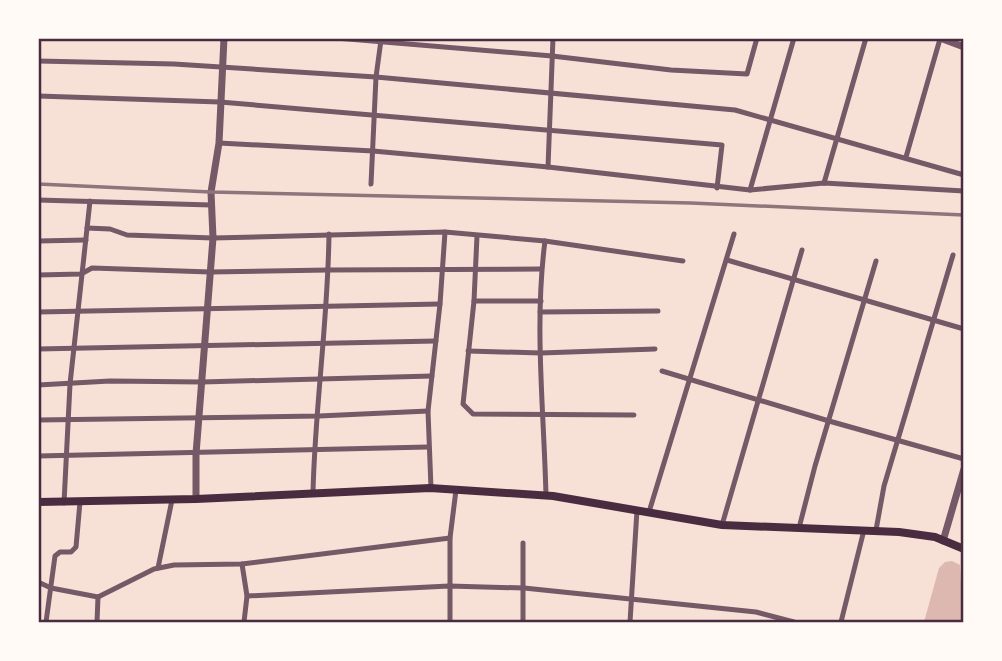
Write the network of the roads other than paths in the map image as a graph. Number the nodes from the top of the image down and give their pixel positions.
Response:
1 (224, 38) edge
2 (336, 38) edge
3 (553, 38) edge
4 (757, 38) edge
5 (793, 38) edge
6 (866, 38) edge
7 (939, 39) edge
8 (381, 40) edge
9 (964, 47) edge
10 (552, 56) junction
11 (38, 61) edge
12 (223, 67) junction
13 (376, 78) junction
14 (551, 93) junction
15 (38, 96) edge
16 (220, 103) junction
17 (375, 114) junction
18 (769, 118) junction
19 (550, 130) junction
20 (837, 140) junction
21 (219, 143) junction
22 (373, 151) junction
23 (906, 157) junction
24 (548, 167) junction
25 (964, 175) edge
26 (824, 183) junction
27 (371, 184) dead end
28 (717, 188) junction
29 (750, 190) junction
30 (964, 191) edge
31 (38, 200) edge
32 (90, 201) junction
33 (211, 205) junction
34 (87, 228) junction
35 (444, 232) junction
36 (329, 234) junction
37 (734, 234) dead end
38 (477, 236) junction
39 (214, 238) junction
40 (86, 240) junction
41 (38, 241) edge
42 (545, 241) junction
43 (802, 250) dead end
44 (953, 255) dead end
45 (727, 260) junction
46 (683, 261) dead end
47 (876, 261) dead end
48 (541, 269) junction
49 (328, 270) junction
50 (443, 270) junction
51 (475, 271) junction
52 (210, 272) junction
53 (81, 274) junction
54 (38, 275) edge
55 (793, 278) junction
56 (863, 298) junction
57 (474, 301) junction
58 (541, 301) junction
59 (440, 304) junction
60 (209, 307) junction
61 (326, 307) junction
62 (78, 311) junction
63 (657, 311) dead end
64 (38, 312) edge
65 (540, 312) junction
66 (933, 319) junction
67 (964, 329) edge
68 (436, 341) junction
69 (324, 342) junction
70 (205, 345) junction
71 (75, 348) junction
72 (38, 349) edge
73 (655, 349) dead end
74 (468, 351) junction
75 (541, 353) junction
76 (662, 371) dead end
77 (432, 376) junction
78 (321, 379) junction
79 (690, 379) junction
80 (202, 382) junction
81 (71, 384) junction
82 (38, 385) edge
83 (758, 399) junction
84 (428, 411) junction
85 (544, 415) junction
86 (634, 415) dead end
87 (319, 416) junction
88 (70, 419) junction
89 (200, 419) junction
90 (38, 420) edge
91 (829, 421) junction
92 (897, 441) junction
93 (428, 447) junction
94 (314, 450) junction
95 (196, 454) junction
96 (38, 456) edge
97 (67, 456) junction
98 (964, 459) edge
99 (964, 469) edge
100 (431, 488) junction
101 (456, 490) junction
102 (313, 492) junction
103 (546, 496) junction
104 (196, 499) junction
105 (172, 500) junction
106 (38, 502) edge
107 (80, 502) junction
108 (64, 503) junction
109 (637, 510) junction
110 (649, 512) junction
111 (722, 525) junction
112 (799, 528) junction
113 (864, 530) junction
114 (876, 530) junction
115 (450, 538) junction
116 (943, 541) junction
117 (523, 543) dead end
118 (964, 549) edge
119 (242, 564) junction
120 (158, 568) junction
121 (38, 582) edge
122 (449, 586) junction
123 (51, 587) junction
124 (524, 588) junction
125 (247, 596) junction
126 (98, 597) junction
127 (632, 598) junction
128 (46, 622) edge
129 (97, 622) edge
130 (244, 622) edge
131 (450, 622) edge
132 (523, 622) edge
133 (631, 622) edge
134 (794, 622) edge
135 (841, 622) edge

1 - 12 street
2 - 8 street
3 - 10 street
4 - 10 street
5 - 18 street
6 - 20 street
7 - 9 street
7 - 23 street
8 - 10 street
8 - 13 street
10 - 14 street
11 - 12 street
12 - 13 street
12 - 16 street
13 - 14 street
13 - 17 street
14 - 18 street
14 - 19 street
15 - 16 street
16 - 17 street
16 - 21 street
17 - 19 street
17 - 22 street
18 - 20 street
18 - 29 street
19 - 24 street
19 - 28 street
20 - 23 street
20 - 26 street
21 - 22 street
21 - 33 street
22 - 24 street
22 - 27 street
23 - 25 street
24 - 28 street
26 - 29 street
26 - 30 street
28 - 29 street
31 - 32 street
32 - 33 street
32 - 34 street
33 - 39 street
34 - 39 street
34 - 40 street
35 - 36 street
35 - 38 street
35 - 50 street
36 - 39 street
36 - 49 street
37 - 45 street
38 - 42 street
38 - 51 street
39 - 52 street
40 - 41 street
40 - 53 street
42 - 46 street
42 - 48 street
43 - 55 street
44 - 66 street
45 - 55 street
45 - 79 street
47 - 56 street
48 - 51 street
48 - 58 street
49 - 50 street
49 - 52 street
49 - 61 street
50 - 51 street
50 - 59 street
51 - 57 street
52 - 53 street
52 - 60 street
53 - 54 street
53 - 62 street
55 - 56 street
55 - 83 street
56 - 66 street
56 - 91 street
57 - 58 street
57 - 74 street
58 - 65 street
59 - 61 street
59 - 68 street
60 - 61 street
60 - 62 street
60 - 70 street
61 - 69 street
62 - 64 street
62 - 71 street
63 - 65 street
65 - 75 street
66 - 67 street
66 - 92 street
68 - 69 street
68 - 77 street
69 - 70 street
69 - 78 street
70 - 71 street
70 - 80 street
71 - 72 street
71 - 81 street
73 - 75 street
74 - 75 street
74 - 85 street
75 - 85 street
76 - 79 street
77 - 78 street
77 - 84 street
78 - 80 street
78 - 87 street
79 - 83 street
79 - 110 street
80 - 81 street
80 - 89 street
81 - 82 street
81 - 88 street
83 - 91 street
83 - 111 street
84 - 87 street
84 - 93 street
85 - 86 street
85 - 103 street
87 - 89 street
87 - 94 street
88 - 89 street
88 - 90 street
88 - 97 street
89 - 95 street
91 - 92 street
91 - 112 street
92 - 98 street
92 - 114 street
93 - 94 street
93 - 100 street
94 - 95 street
94 - 102 street
95 - 97 street
95 - 104 street
96 - 97 street
97 - 108 street
99 - 116 street
100 - 101 main road
100 - 102 main road
101 - 103 main road
101 - 115 street
102 - 104 main road
103 - 109 main road
104 - 105 main road
105 - 107 main road
105 - 120 street
106 - 108 main road
107 - 108 main road
107 - 123 street
109 - 110 main road
109 - 127 street
110 - 111 main road
111 - 112 main road
112 - 113 main road
113 - 114 main road
113 - 135 street
114 - 116 main road
115 - 119 street
115 - 122 street
116 - 118 main road
117 - 124 street
119 - 120 street
119 - 125 street
120 - 126 street
121 - 123 street
122 - 124 street
122 - 125 street
122 - 131 street
123 - 126 street
123 - 128 street
124 - 127 street
124 - 132 street
125 - 130 street
126 - 129 street
127 - 133 street
127 - 134 street

